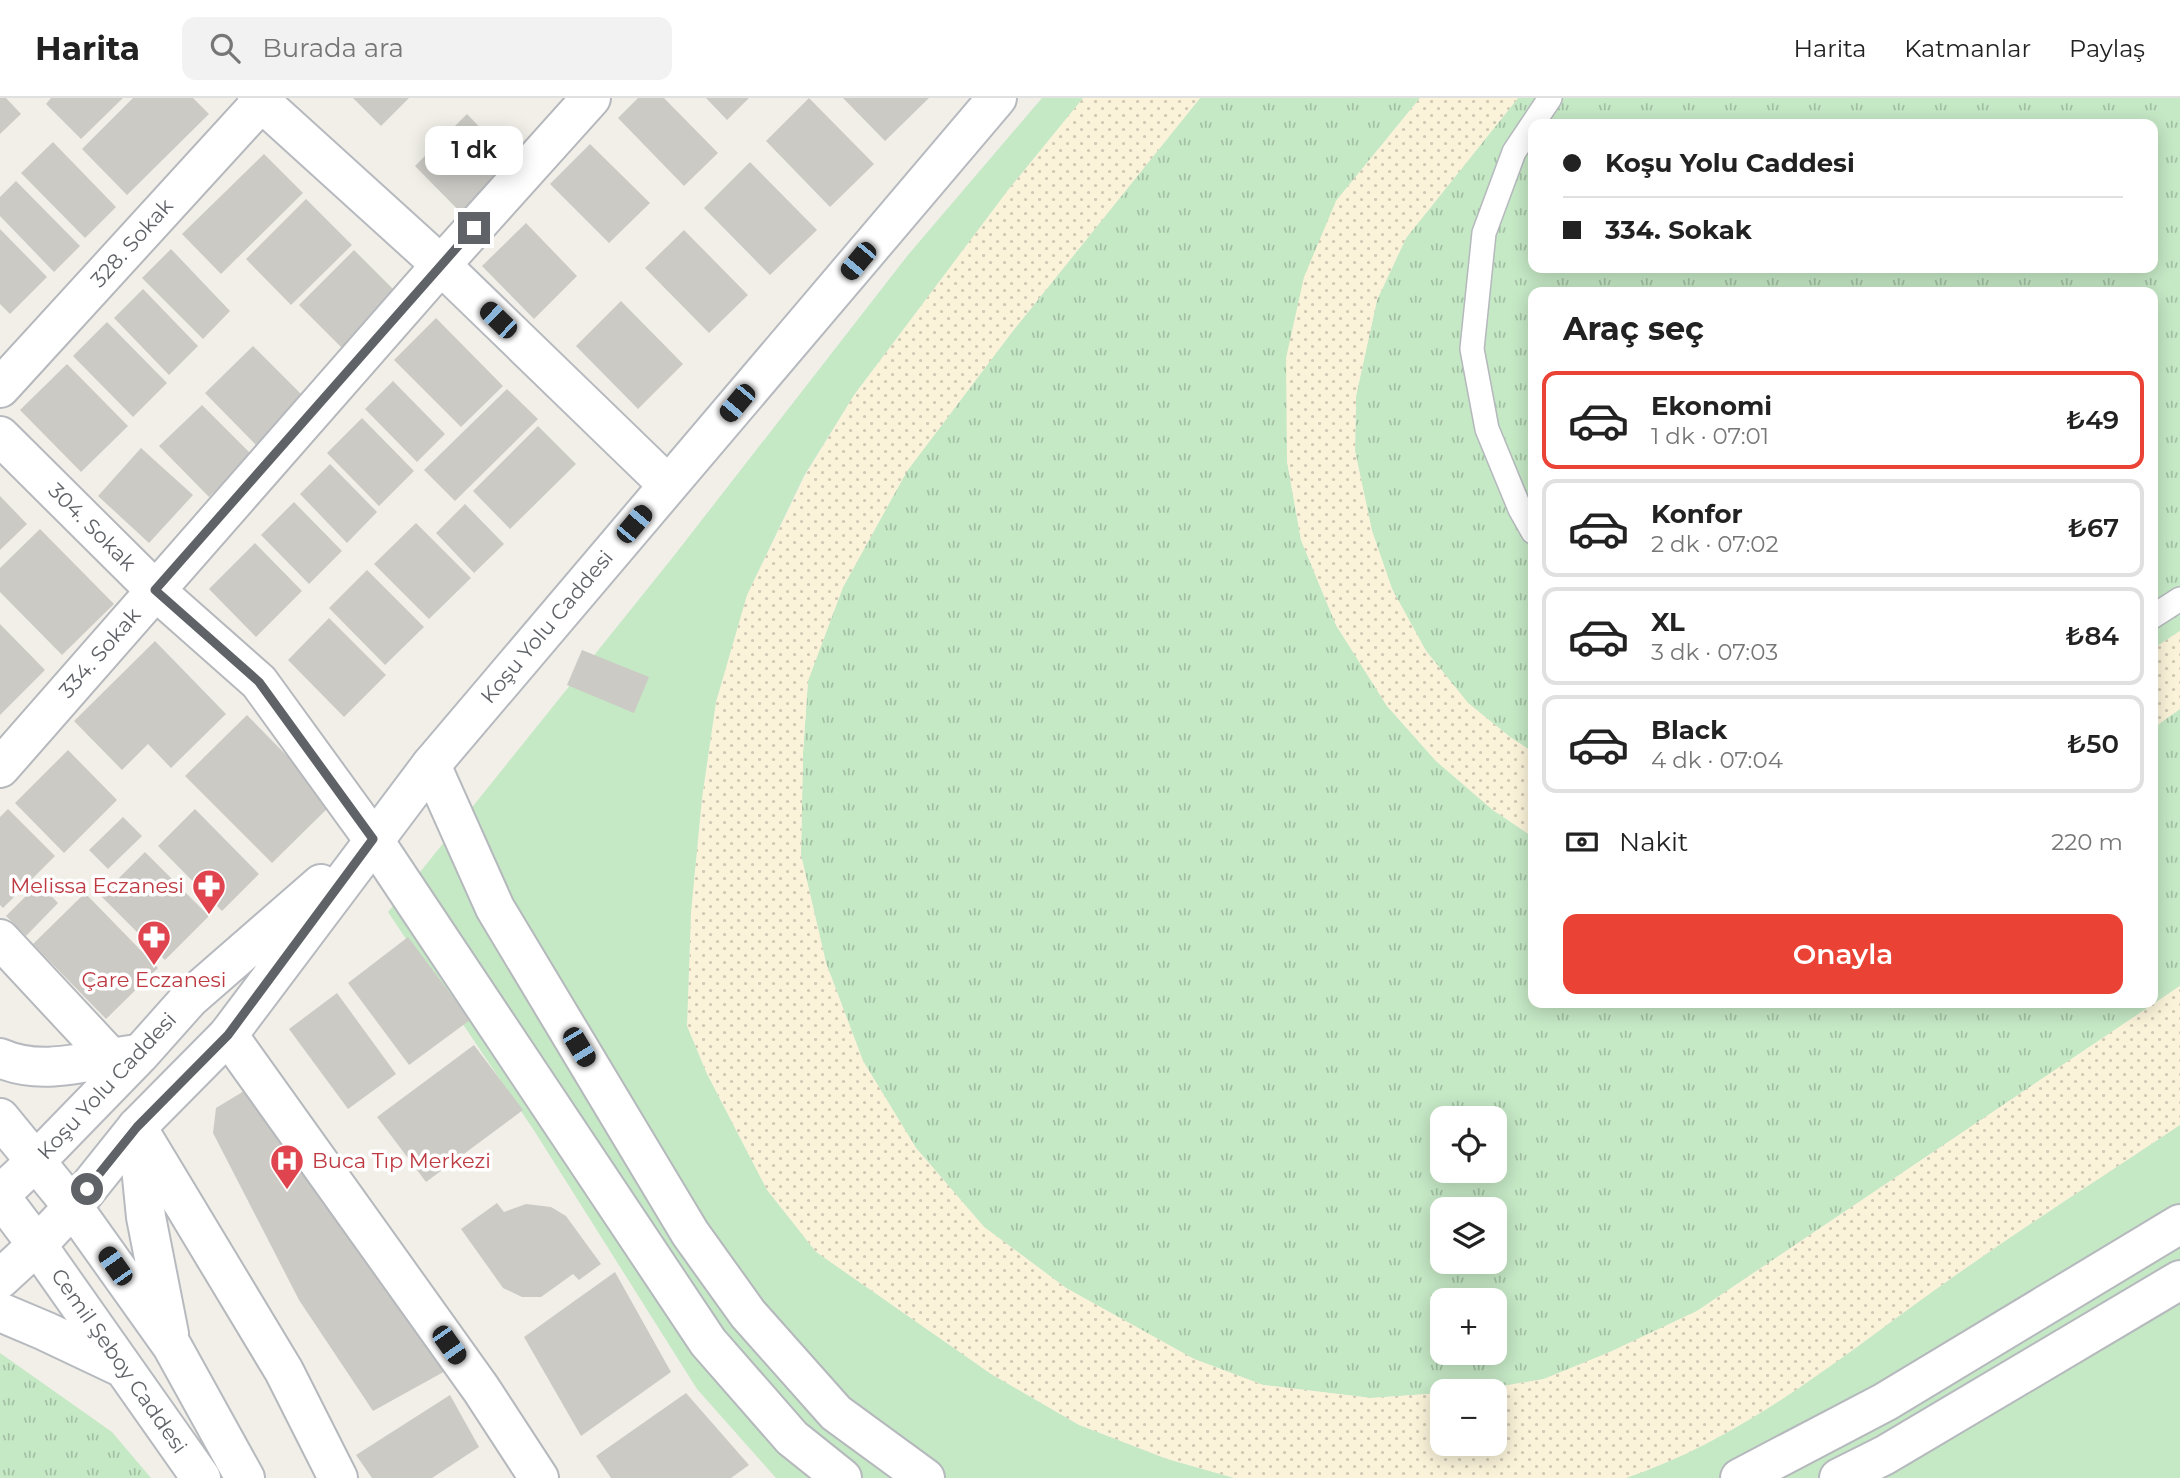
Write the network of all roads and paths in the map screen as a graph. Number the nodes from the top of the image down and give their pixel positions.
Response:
1 (591, 98) edge
2 (997, 98) edge
3 (1550, 98) edge
4 (261, 99) edge
5 (1536, 119) edge
6 (1528, 131) edge
7 (441, 265) junction
8 (0, 388) edge
9 (0, 436) edge
10 (667, 484) junction
11 (1528, 523) edge
12 (155, 590) junction
13 (2180, 598) edge
14 (2158, 613) edge
15 (431, 765) junction
16 (0, 768) edge
17 (373, 839) junction
18 (0, 939) edge
19 (228, 1035) junction
20 (125, 1056) junction
21 (0, 1058) edge
22 (0, 1118) edge
23 (137, 1127) junction
24 (36, 1161) junction
25 (0, 1196) edge
26 (74, 1207) junction
27 (2180, 1224) edge
28 (37, 1245) junction
29 (0, 1279) edge
30 (2180, 1280) edge
31 (0, 1312) edge
32 (172, 1346) junction
33 (126, 1370) junction
34 (201, 1478) edge
35 (245, 1478) edge
36 (338, 1478) edge
37 (539, 1478) edge
38 (842, 1478) edge
39 (925, 1478) edge
40 (1740, 1478) edge
41 (1839, 1478) edge

1 - 7 street, 334. Sokak
2 - 10 street, Koşu Yolu Caddesi
3 - 5 lane
4 - 7 street
4 - 8 street, 328. Sokak
6 - 11 lane
7 - 10 street
7 - 12 street, 334. Sokak
9 - 12 street, 304. Sokak
10 - 15 street, Koşu Yolu Caddesi
12 - 16 street, 334. Sokak
12 - 17 street, 304. Sokak
13 - 14 lane
15 - 17 street, Koşu Yolu Caddesi
15 - 39 street
17 - 19 street, Koşu Yolu Caddesi
17 - 20 street, Koşu Yolu Caddesi
17 - 38 street, 304. Sokak
18 - 20 street
19 - 23 street, Koşu Yolu Caddesi
19 - 37 street
20 - 21 street
20 - 24 street, Koşu Yolu Caddesi
22 - 24 street, Cemil Şeboy Caddesi
23 - 26 street, Koşu Yolu Caddesi
23 - 32 street
23 - 36 street
24 - 25 street, Koşu Yolu Caddesi
24 - 26 street, Cemil Şeboy Caddesi
25 - 28 street, Cemil Şeboy Caddesi
26 - 28 street, Koşu Yolu Caddesi
26 - 32 street, Cemil Şeboy Caddesi
27 - 40 street
28 - 29 street, Koşu Yolu Caddesi
28 - 33 street, Cemil Şeboy Caddesi
30 - 41 street
31 - 33 street
32 - 35 street, Cemil Şeboy Caddesi
33 - 34 street, Cemil Şeboy Caddesi

